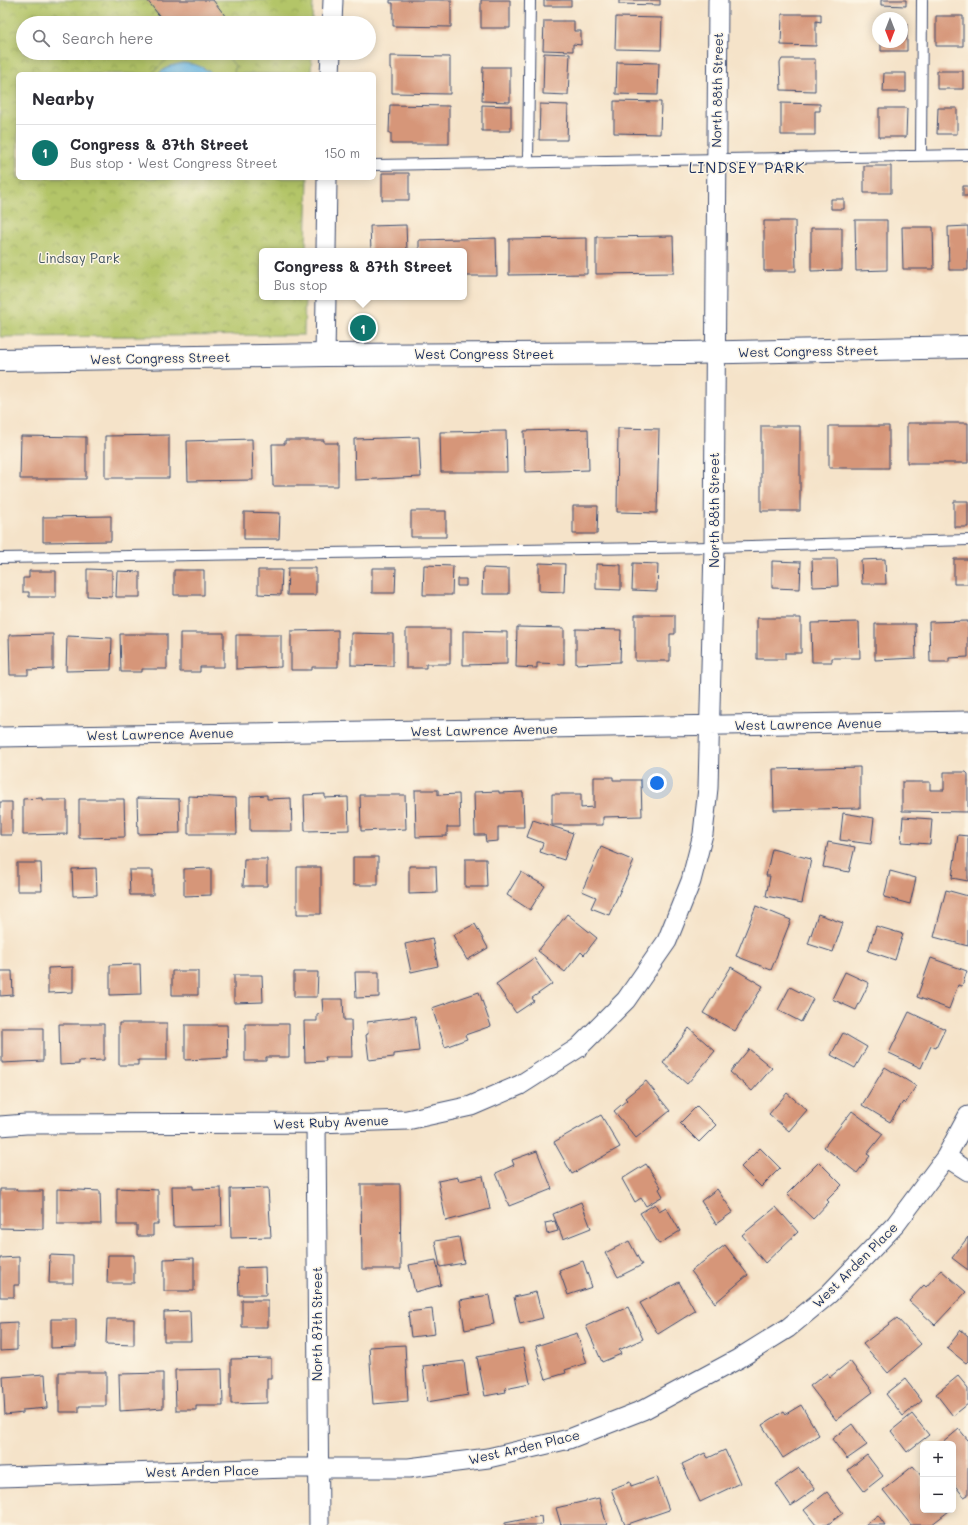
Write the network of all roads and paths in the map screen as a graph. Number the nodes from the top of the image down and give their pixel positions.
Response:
1 (333, 0) edge
2 (530, 0) edge
3 (718, 0) edge
4 (922, 0) edge
5 (332, 16) edge
6 (331, 60) edge
7 (330, 72) edge
8 (968, 155) edge
9 (921, 156) junction
10 (716, 158) junction
11 (528, 162) junction
12 (376, 165) edge
13 (327, 180) edge
14 (326, 248) edge
15 (326, 300) edge
16 (968, 347) edge
17 (715, 353) junction
18 (325, 355) junction
19 (0, 360) edge
20 (968, 540) edge
21 (714, 547) junction
22 (0, 558) edge
23 (968, 721) edge
24 (710, 726) junction
25 (0, 737) edge
26 (626, 1000) joint
27 (968, 1116) edge
28 (316, 1123) junction
29 (0, 1126) edge
30 (946, 1157) junction
31 (968, 1171) edge
32 (318, 1468) junction
33 (0, 1477) edge
34 (319, 1525) edge

1 - 5 street
2 - 11 lane
3 - 10 street, North 88th Street
4 - 9 lane
6 - 7 street
8 - 9 lane
9 - 10 lane
10 - 11 lane
10 - 17 street, North 88th Street
11 - 12 lane
13 - 14 street
15 - 18 street
16 - 17 street, West Congress Street
17 - 18 street, West Congress Street
17 - 21 street, North 88th Street
18 - 19 street, West Congress Street
20 - 21 lane
21 - 22 lane
21 - 24 street, North 88th Street
23 - 24 street, West Lawrence Avenue
24 - 25 street, West Lawrence Avenue
24 - 26 street, North 88th Street
26 - 28 street, West Ruby Avenue
27 - 30 street, West Arden Place
28 - 29 street, West Ruby Avenue
28 - 32 street, North 87th Street
30 - 31 street
30 - 32 street, West Arden Place
32 - 33 street, West Arden Place
32 - 34 street, North 87th Street

